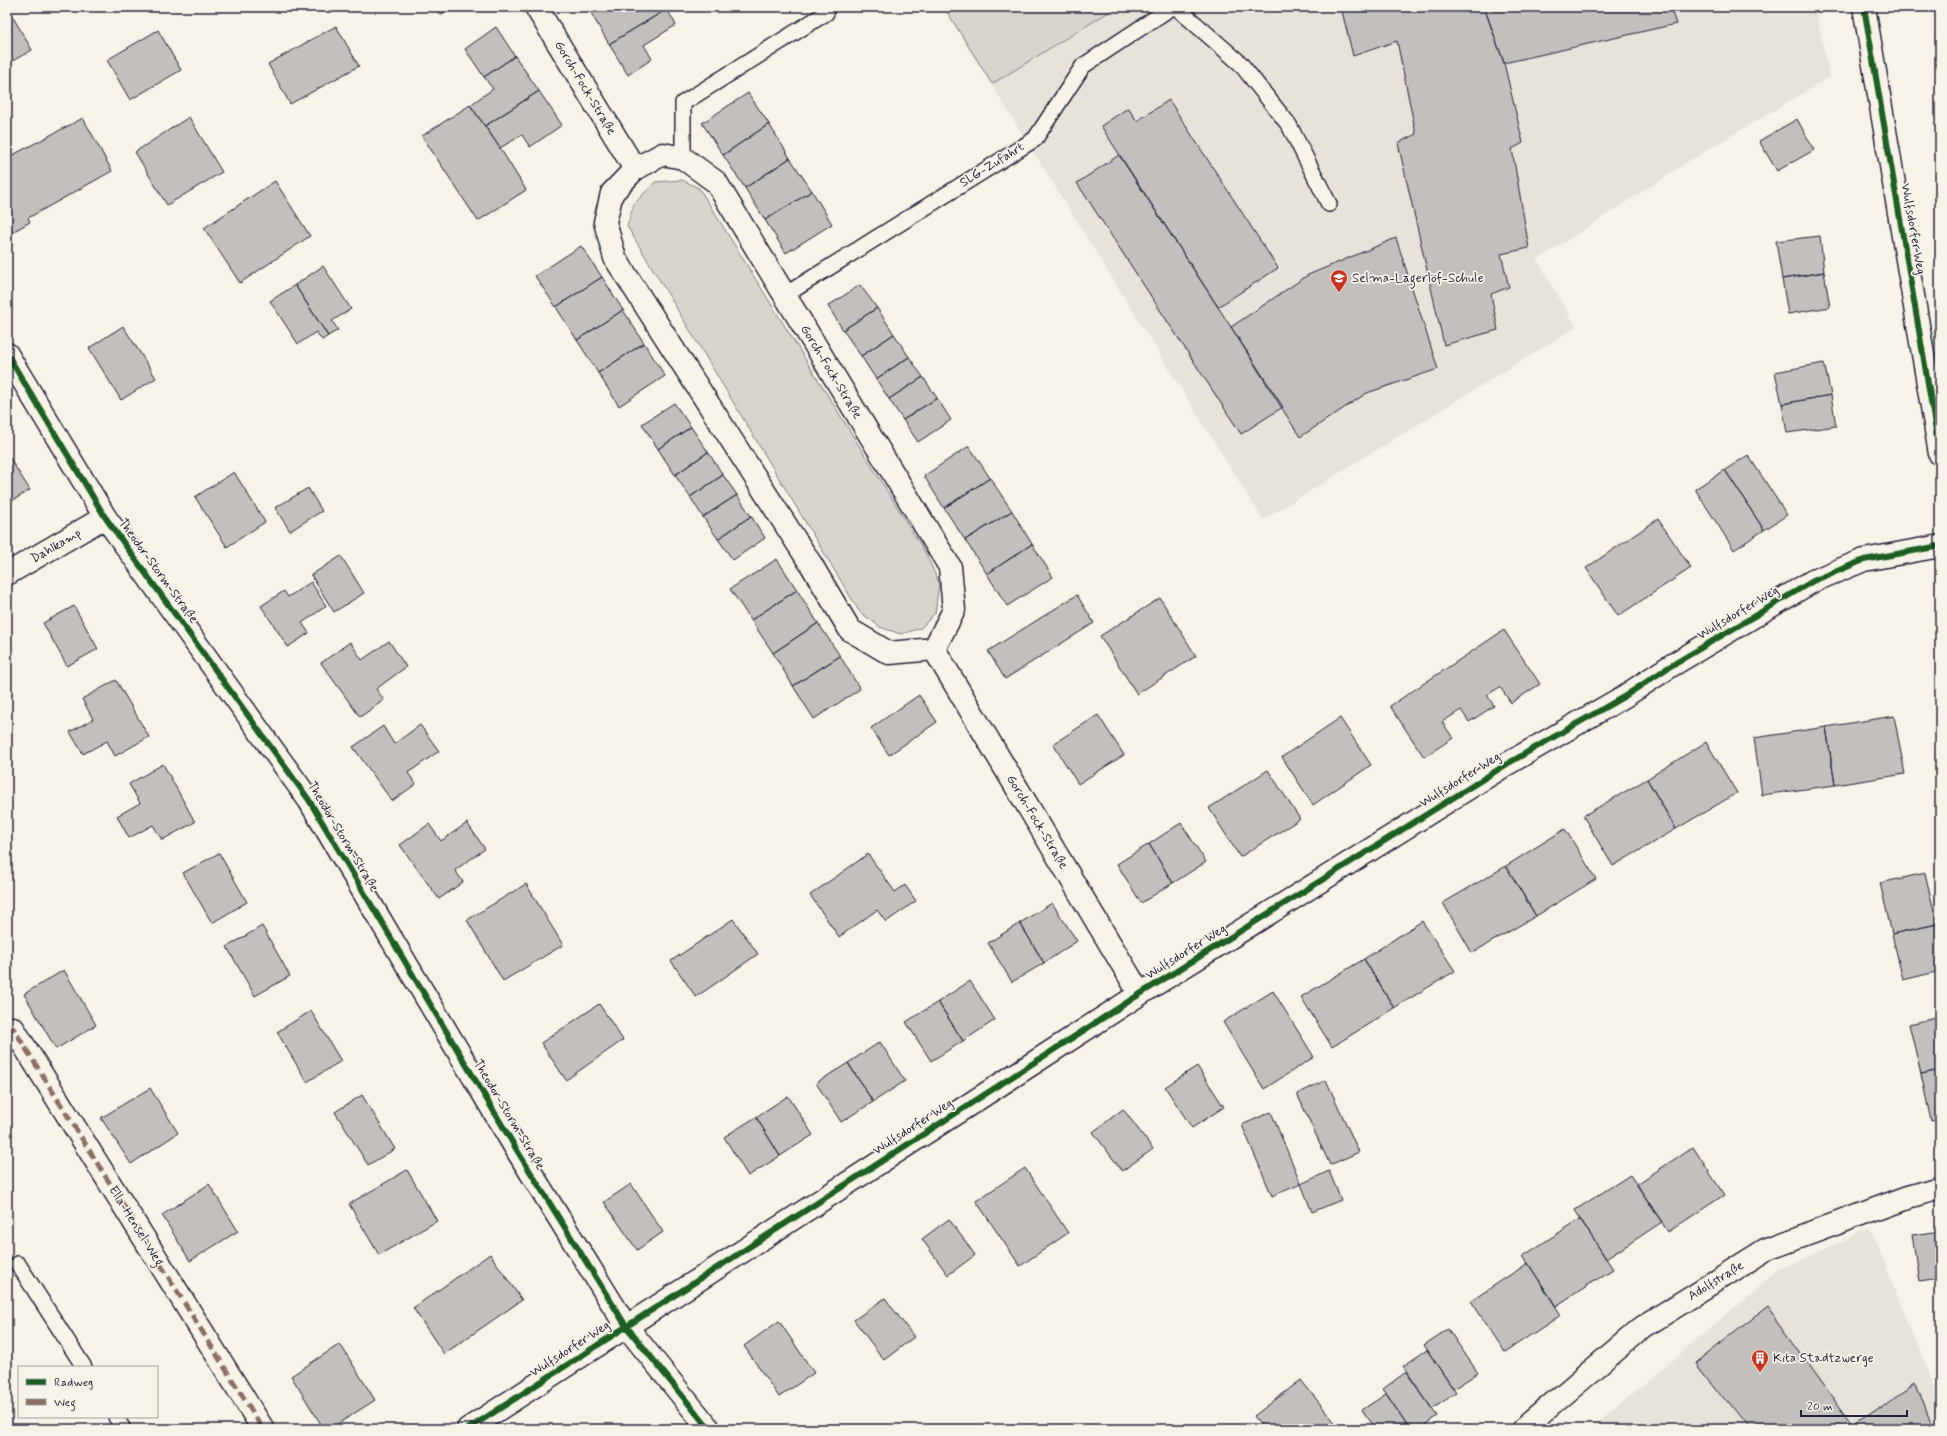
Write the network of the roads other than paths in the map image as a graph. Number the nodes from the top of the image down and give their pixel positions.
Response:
1 (536, 7) edge
2 (1172, 7) edge
3 (1176, 7) edge
4 (1864, 7) edge
5 (826, 13) dead end
6 (683, 158) junction
7 (635, 169) junction
8 (1329, 204) dead end
9 (785, 295) junction
10 (7, 354) edge
11 (1940, 454) edge
12 (105, 517) junction
13 (1940, 546) edge
14 (7, 574) edge
15 (934, 650) junction
16 (1140, 994) junction
17 (7, 1031) edge
18 (1940, 1188) edge
19 (18, 1264) dead end
20 (626, 1326) junction
21 (83, 1366) edge
22 (117, 1418) edge
23 (123, 1429) edge
24 (263, 1429) edge
25 (468, 1429) edge
26 (709, 1429) edge
27 (1523, 1429) edge

1 - 7 street, Gorch-Fock-Straße
2 - 9 lane, SLG-Zufahrt
3 - 8 lane
4 - 11 street, Wulfsdorfer Weg
5 - 6 lane
6 - 7 street, Gorch-Fock-Straße
6 - 9 street, Gorch-Fock-Straße
7 - 15 street, Gorch-Fock-Straße
9 - 15 street, Gorch-Fock-Straße
10 - 12 street, Theodor-Storm-Straße
12 - 14 street, Dahlkamp
12 - 20 street, Theodor-Storm-Straße
13 - 16 street, Wulfsdorfer Weg
15 - 16 street, Gorch-Fock-Straße
16 - 20 street, Wulfsdorfer Weg
17 - 24 street, Ella-Hensel-Weg
18 - 27 street, Adolfstraße
19 - 21 lane
20 - 25 street, Wulfsdorfer Weg
20 - 26 street, Theodor-Storm-Straße
22 - 23 lane

